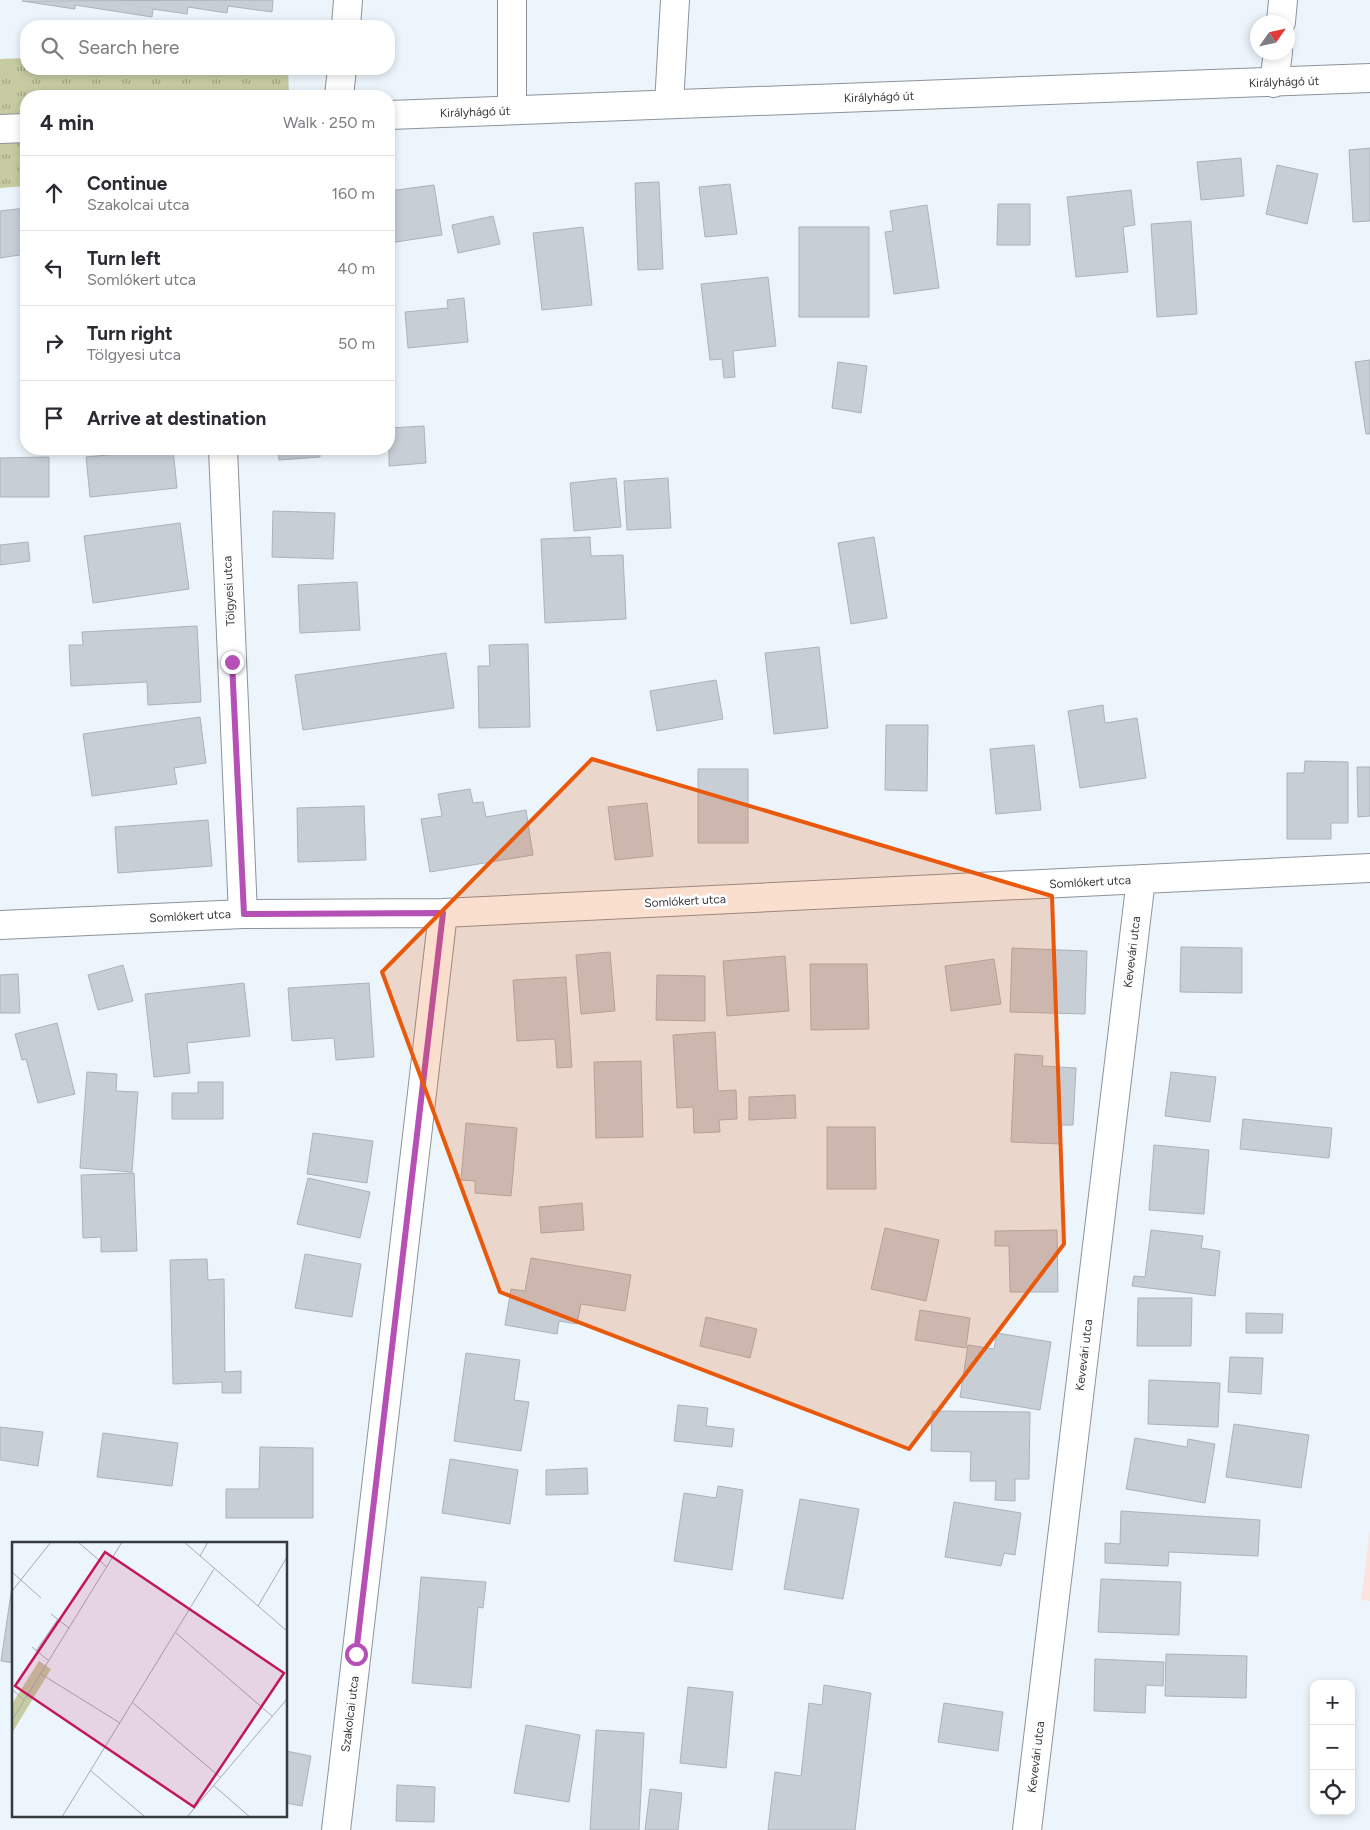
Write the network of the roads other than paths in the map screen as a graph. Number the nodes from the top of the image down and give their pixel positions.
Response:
1 (348, 0) edge
2 (512, 0) edge
3 (675, 0) edge
4 (1283, 0) edge
5 (1282, 15) edge
6 (346, 20) edge
7 (1277, 60) edge
8 (341, 75) edge
9 (1370, 78) edge
10 (1274, 83) junction
11 (340, 90) edge
12 (669, 104) junction
13 (512, 110) junction
14 (395, 115) edge
15 (20, 128) edge
16 (0, 129) edge
17 (223, 455) edge
18 (1370, 868) edge
19 (1141, 879) junction
20 (443, 913) junction
21 (244, 914) junction
22 (0, 926) edge
23 (336, 1830) edge
24 (1027, 1830) edge

1 - 6 street
2 - 13 street
3 - 12 street
4 - 5 street
7 - 10 street
8 - 11 street
9 - 10 street, Királyhágó út
10 - 12 street, Királyhágó út
12 - 13 street, Királyhágó út
13 - 14 street, Királyhágó út
15 - 16 street
17 - 21 street, Tölgyesi utca
18 - 19 street, Somlókert utca
19 - 20 street, Somlókert utca
19 - 24 street, Kevevári utca
20 - 21 street, Somlókert utca
20 - 23 street, Szakolcai utca
21 - 22 street, Somlókert utca

